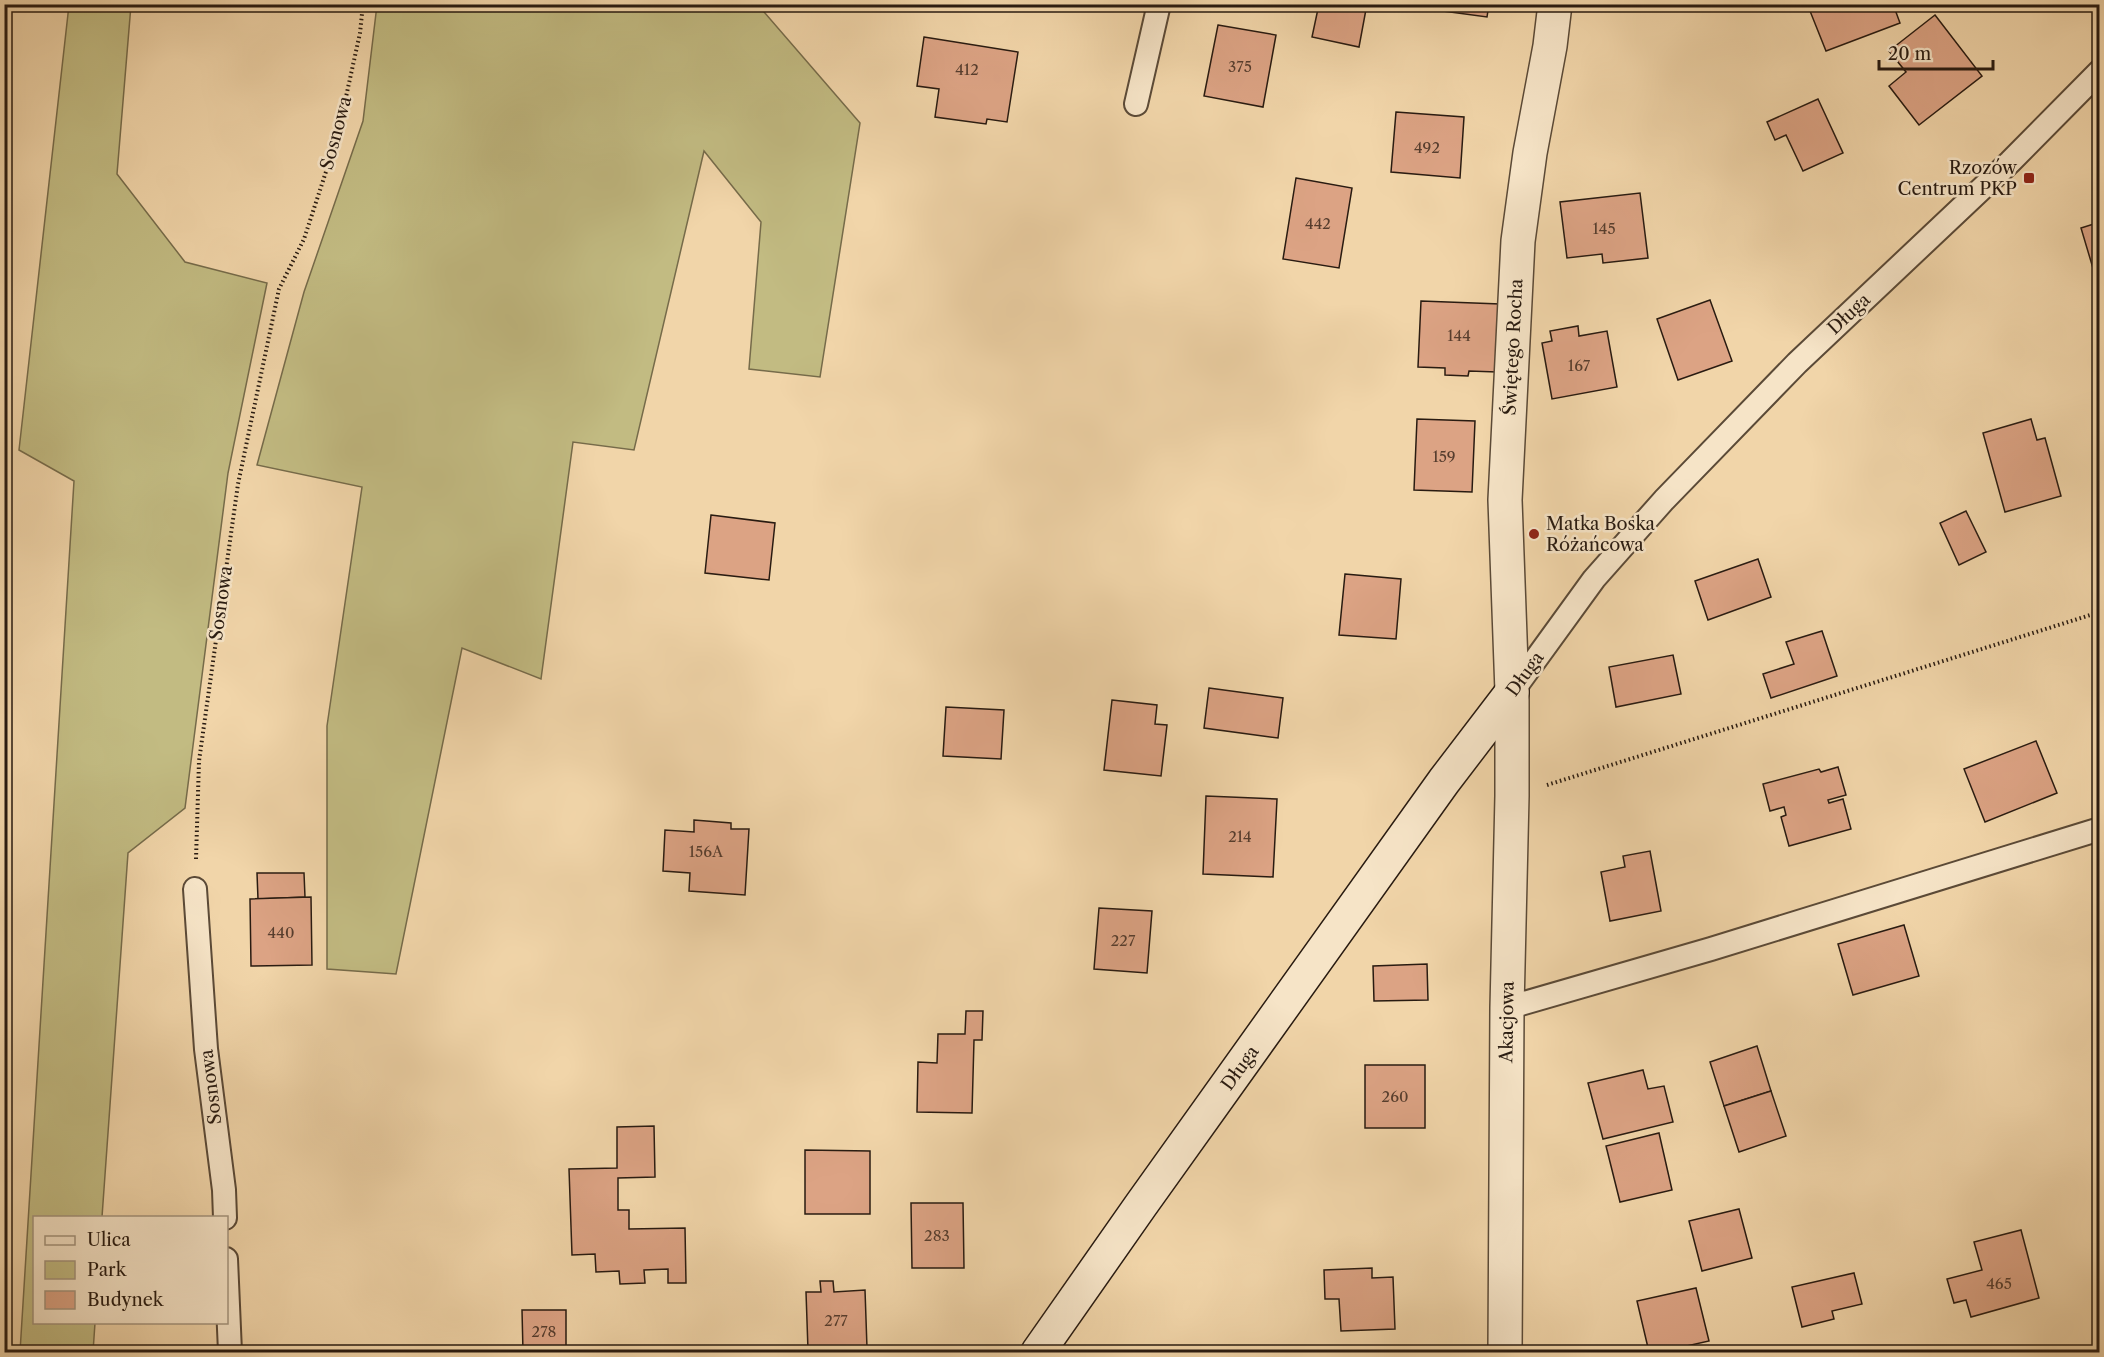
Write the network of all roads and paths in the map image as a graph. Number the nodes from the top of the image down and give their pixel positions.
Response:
1 (363, 4) edge
2 (1159, 4) edge
3 (1555, 4) edge
4 (2100, 71) edge
5 (1136, 104) dead end
6 (2100, 612) edge
7 (1512, 692) junction
8 (1512, 796) junction
9 (2100, 829) edge
10 (195, 889) joint
11 (1507, 1008) junction
12 (225, 1216) edge
13 (228, 1306) edge
14 (230, 1353) edge
15 (1038, 1353) edge
16 (1505, 1353) edge

1 - 10 path, Sosnowa
2 - 5 lane
3 - 7 street, Świętego Rocha
4 - 7 lane, Długa
6 - 8 path
7 - 8 street, Akacjowa
7 - 15 street, Długa
8 - 11 street, Akacjowa
9 - 11 lane
10 - 12 lane, Sosnowa
11 - 16 street, Akacjowa
13 - 14 lane

